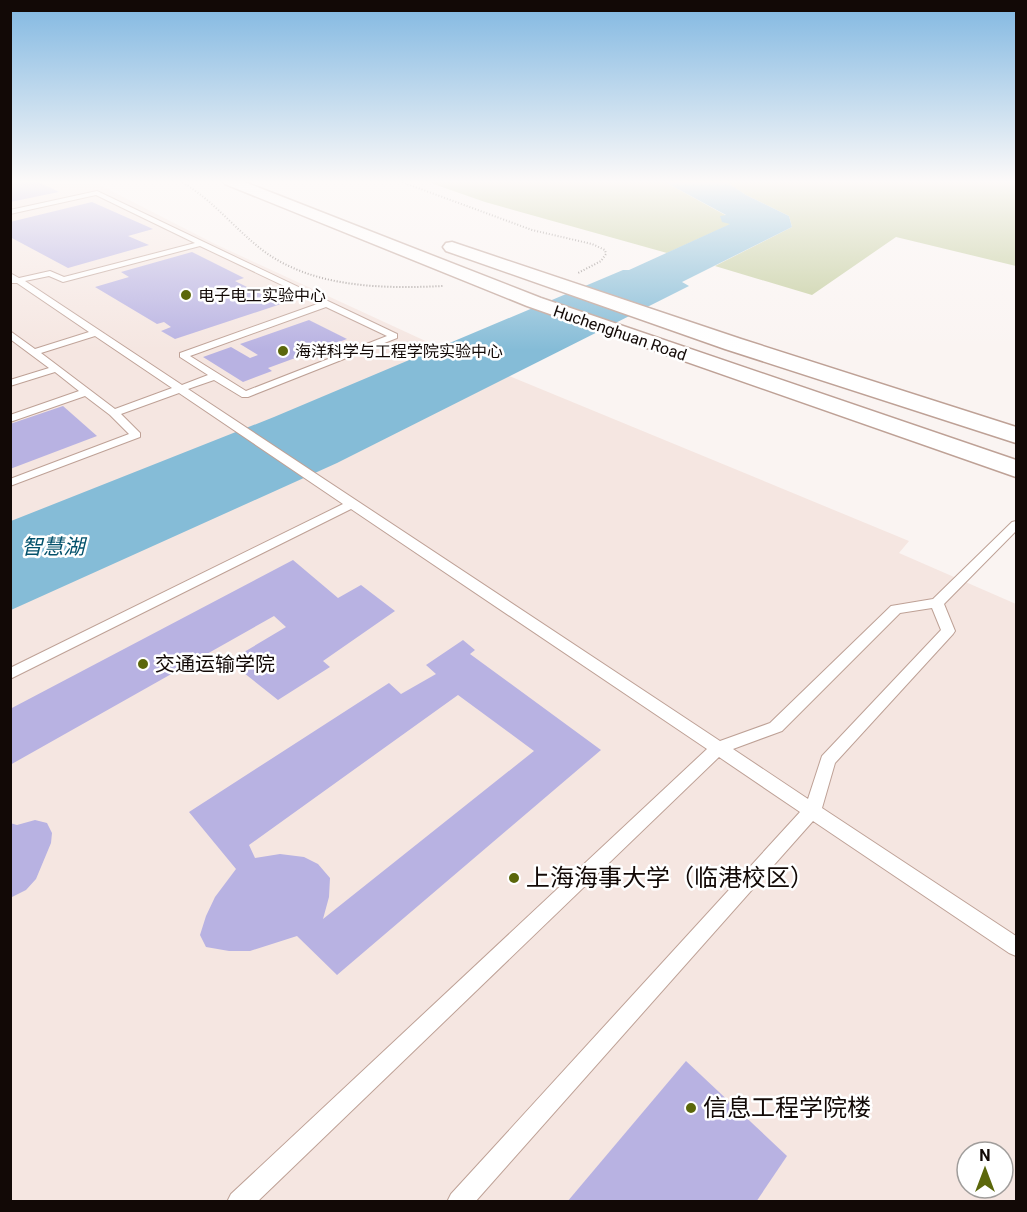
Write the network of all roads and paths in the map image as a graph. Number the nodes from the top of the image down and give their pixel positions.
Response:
1 (187, 238) edge
2 (248, 238) edge
3 (373, 238) edge
4 (560, 238) edge
5 (433, 240) dead end
6 (198, 243) junction
7 (13, 280) edge
8 (569, 281) junction
9 (448, 285) dead end
10 (326, 304) junction
11 (10, 333) edge
12 (95, 333) junction
13 (35, 352) junction
14 (56, 369) junction
15 (215, 375) junction
16 (10, 384) edge
17 (179, 388) junction
18 (87, 392) junction
19 (114, 413) junction
20 (10, 419) edge
21 (1017, 435) edge
22 (1017, 469) edge
23 (10, 483) edge
24 (352, 504) junction
25 (1017, 525) edge
26 (937, 603) junction
27 (10, 674) edge
28 (718, 748) junction
29 (813, 810) junction
30 (1017, 947) edge
31 (238, 1202) edge
32 (459, 1202) edge

1 - 6 lane
2 - 9 path
3 - 22 main road, Huchenghuan Road
4 - 8 path
5 - 8 main road, Huchenghuan Road
6 - 7 lane
6 - 10 lane
7 - 12 lane
8 - 21 main road, Huchenghuan Road
10 - 15 lane
10 - 15 lane
11 - 13 lane
12 - 13 lane
12 - 17 lane
13 - 14 lane
14 - 16 lane
14 - 18 lane
15 - 17 lane
17 - 19 lane
17 - 24 lane
18 - 19 lane
18 - 20 lane
19 - 23 lane
24 - 27 lane
24 - 28 lane
25 - 26 lane
26 - 28 lane
26 - 29 lane
28 - 29 lane
28 - 31 lane
29 - 30 lane
29 - 32 lane

